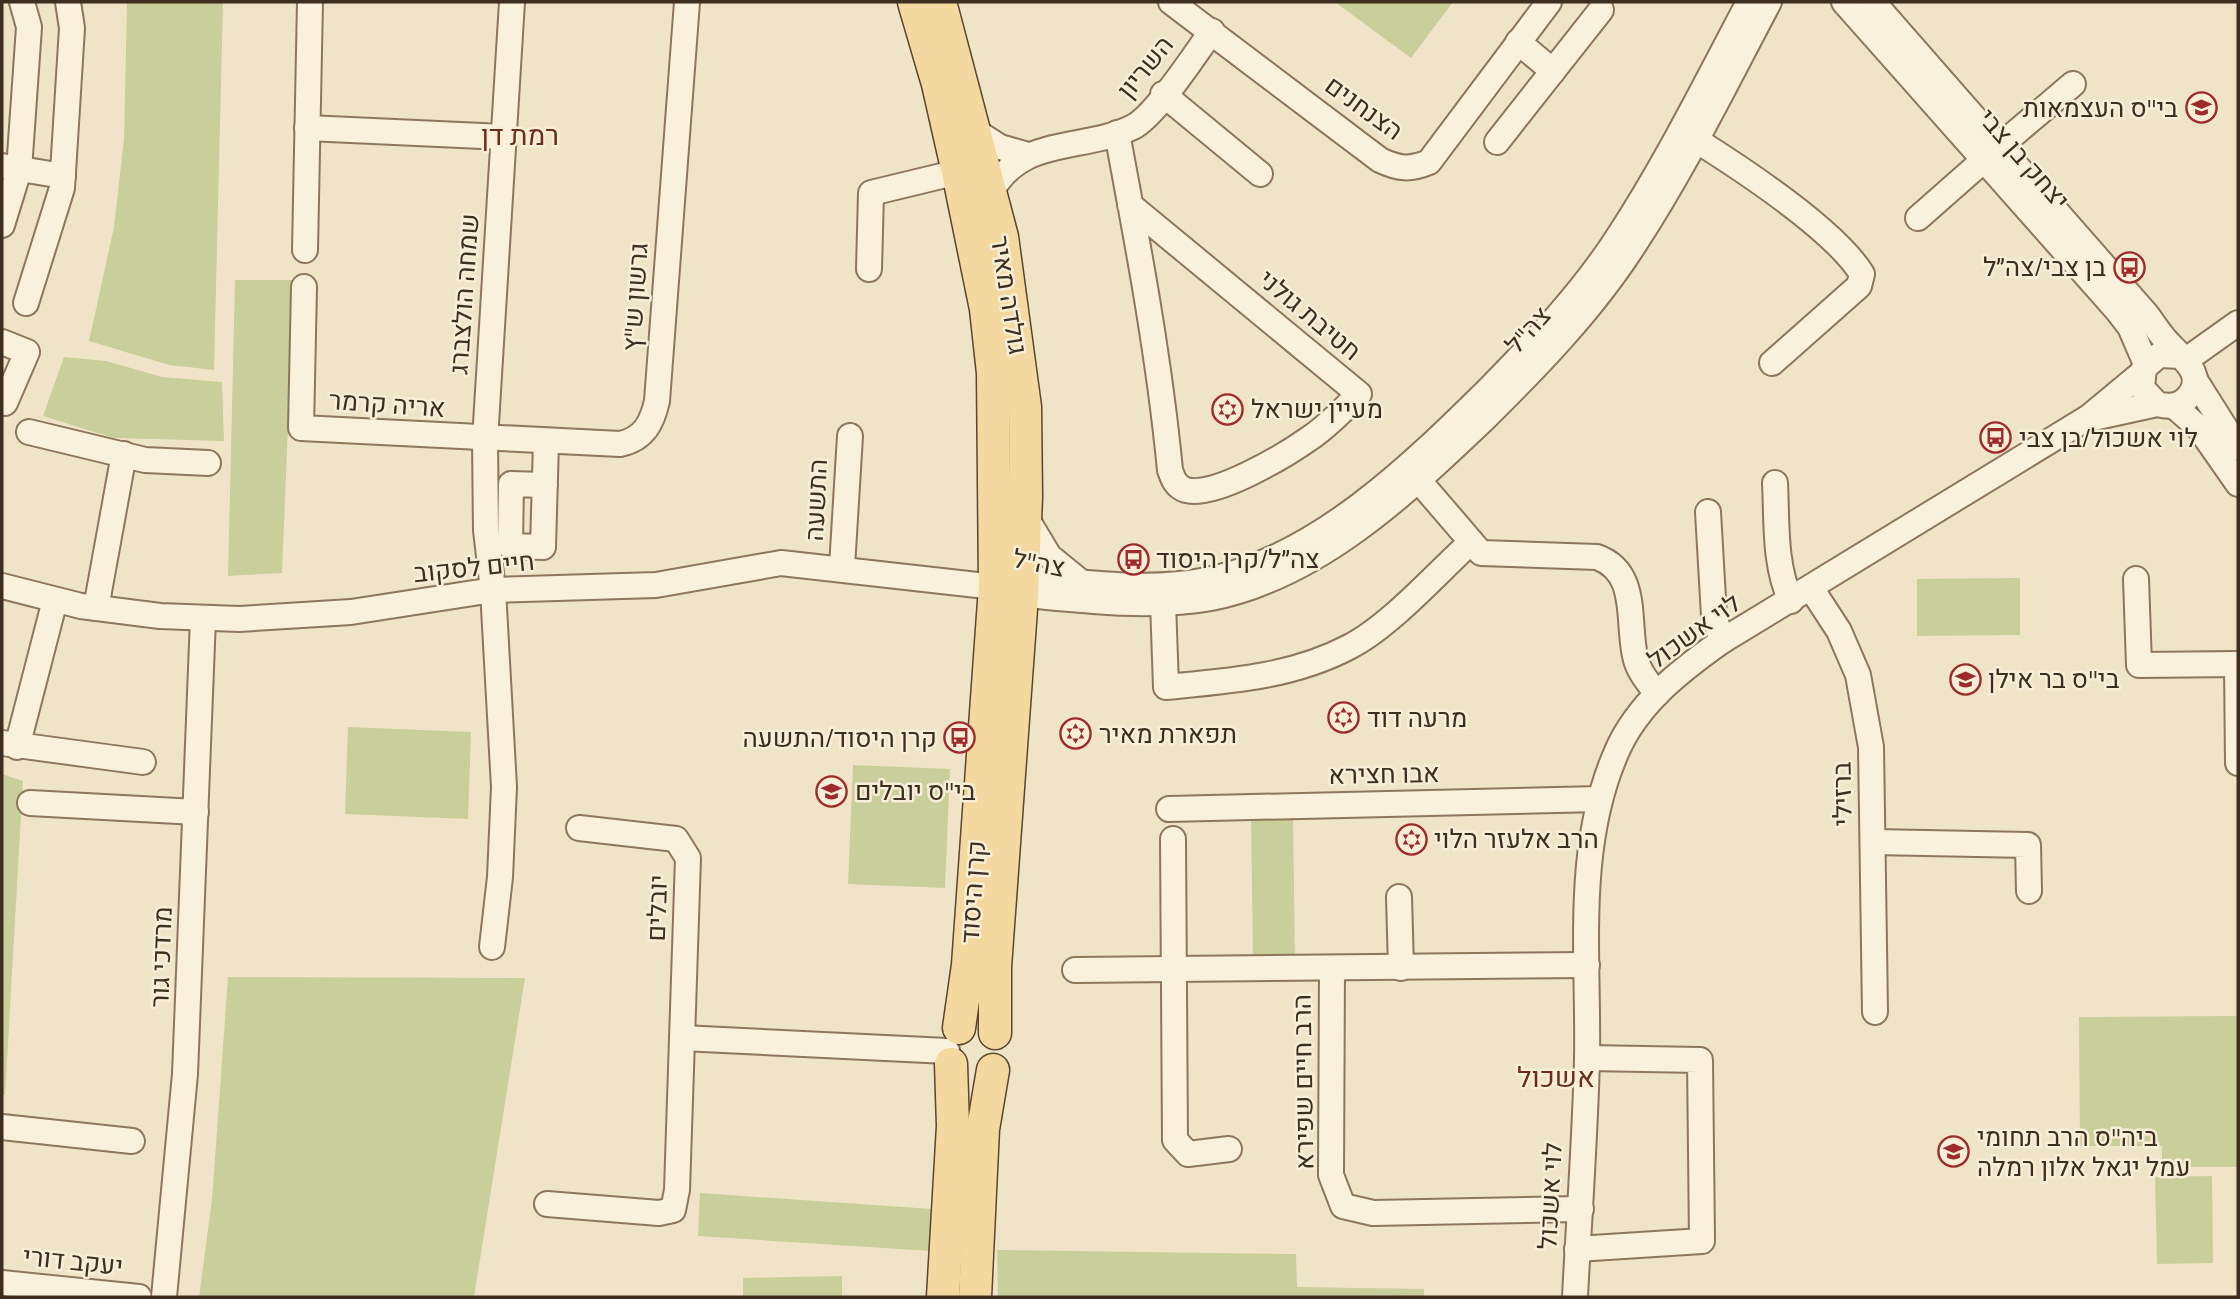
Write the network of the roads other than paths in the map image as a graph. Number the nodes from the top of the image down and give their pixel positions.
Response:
1 (22, 2) edge
2 (68, 2) edge
3 (310, 2) edge
4 (512, 2) edge
5 (687, 2) edge
6 (914, 2) edge
7 (940, 2) edge
8 (1171, 2) edge
9 (1549, 2) edge
10 (1749, 2) edge
11 (1769, 2) edge
12 (1844, 2) edge
13 (1872, 2) edge
14 (1601, 9) dead end
15 (1203, 17) edge
16 (1518, 42) junction
17 (1553, 71) junction
18 (2073, 84) dead end
19 (1163, 94) junction
20 (307, 128) junction
21 (975, 131) junction
22 (1117, 132) junction
23 (504, 137) junction
24 (1696, 140) junction
25 (1497, 142) dead end
26 (1993, 153) junction
27 (1028, 155) junction
28 (11, 168) edge
29 (958, 172) junction
30 (1260, 174) dead end
31 (63, 176) junction
32 (991, 192) junction
33 (1130, 205) junction
34 (1917, 218) dead end
35 (2, 225) edge
36 (305, 250) dead end
37 (869, 269) dead end
38 (304, 287) dead end
39 (26, 303) dead end
40 (2238, 323) edge
41 (2, 342) edge
42 (1772, 363) dead end
43 (2188, 365) junction
44 (2144, 369) junction
45 (3, 405) edge
46 (2166, 405) junction
47 (2079, 423) junction
48 (29, 432) dead end
49 (850, 436) dead end
50 (485, 440) junction
51 (547, 442) junction
52 (2238, 448) edge
53 (124, 454) junction
54 (208, 463) dead end
55 (1413, 474) junction
56 (1775, 483) dead end
57 (545, 485) dead end
58 (2238, 485) edge
59 (1708, 512) dead end
60 (1025, 516) junction
61 (1471, 542) junction
62 (842, 567) junction
63 (2136, 579) dead end
64 (1082, 582) junction
65 (2, 586) edge
66 (1013, 587) junction
67 (493, 590) junction
68 (1801, 595) junction
69 (55, 600) junction
70 (1163, 602) junction
71 (96, 608) junction
72 (203, 618) junction
73 (1722, 641) junction
74 (2237, 664) edge
75 (1657, 694) junction
76 (9, 745) edge
77 (143, 762) dead end
78 (2238, 763) edge
79 (1601, 799) junction
80 (30, 803) dead end
81 (1169, 809) dead end
82 (196, 812) junction
83 (579, 828) dead end
84 (1173, 839) dead end
85 (1873, 842) junction
86 (2029, 891) dead end
87 (1399, 897) dead end
88 (492, 947) dead end
89 (1587, 965) junction
90 (1401, 968) junction
91 (1176, 969) junction
92 (1332, 969) junction
93 (1075, 970) dead end
94 (1875, 1012) dead end
95 (995, 1032) junction
96 (682, 1038) junction
97 (952, 1048) junction
98 (1587, 1058) junction
99 (993, 1070) junction
100 (2, 1127) edge
101 (132, 1141) dead end
102 (1229, 1149) dead end
103 (547, 1204) dead end
104 (1581, 1209) junction
105 (1577, 1249) junction
106 (2, 1283) edge
107 (139, 1297) edge
108 (164, 1297) edge
109 (943, 1297) edge
110 (975, 1297) edge
111 (1575, 1297) edge

1 - 28 street
2 - 31 street
3 - 20 street
4 - 23 street, שמחה הולצברג
5 - 51 street, גרשון ש"ץ
6 - 29 main road, גולדה מאיר
7 - 21 main road, גולדה מאיר
8 - 15 street, השריון
9 - 16 street, הצנחנים
10 - 55 street, צה"ל
11 - 24 street, צה"ל
12 - 26 street, יצחק בן צבי
13 - 26 street, יצחק בן צבי
14 - 17 street
15 - 16 street, הצנחנים
15 - 19 street, השריון
16 - 17 street
17 - 25 street
18 - 26 street
19 - 22 street, השריון
19 - 30 street
20 - 23 street
20 - 36 street
21 - 27 street
21 - 32 main road, גולדה מאיר
22 - 27 street, השריון
22 - 33 street, חטיבת גולני
23 - 50 street, שמחה הולצברג
24 - 42 street
24 - 55 street, צה"ל
26 - 34 street
26 - 43 street, יצחק בן צבי
26 - 44 street, יצחק בן צבי
27 - 32 street, השריון
28 - 31 street
28 - 35 street
29 - 37 street
29 - 66 main road, גולדה מאיר
31 - 39 street
32 - 60 main road, גולדה מאיר
33 - 33 street, חטיבת גולני
38 - 50 street, אריה קרמר
40 - 43 street
41 - 45 street
43 - 44 street
43 - 46 street
43 - 52 street, יצחק בן צבי
44 - 46 street
44 - 47 street, לוי אשכול
46 - 47 street, לוי אשכול
46 - 58 street
47 - 68 street, לוי אשכול
48 - 53 street
49 - 62 street, התשעה
50 - 51 street, גרשון ש"ץ
50 - 67 street, שמחה הולצברג
51 - 57 street
53 - 54 street
53 - 71 street
55 - 61 street
55 - 64 street, צה"ל
55 - 70 street, צה"ל
56 - 68 street, ברזילי
59 - 73 street
60 - 64 street
60 - 66 main road, גולדה מאיר
61 - 70 street
61 - 75 street
62 - 66 street, חיים לסקוב
62 - 67 street, חיים לסקוב
63 - 74 street
64 - 66 street, צה"ל
65 - 69 street, חיים לסקוב
66 - 70 street, צה"ל
66 - 95 main road, קרן היסוד
66 - 97 main road, קרן היסוד
67 - 72 street, חיים לסקוב
67 - 88 street, שמחה הולצברג
68 - 73 street, לוי אשכול
68 - 85 street, ברזילי
69 - 71 street, חיים לסקוב
69 - 76 street
71 - 72 street, חיים לסקוב
72 - 82 street, מרדכי גור
73 - 75 street, לוי אשכול
74 - 78 street
75 - 79 street, לוי אשכול
76 - 77 street
79 - 81 street, אבו חצירא
79 - 89 street, לוי אשכול
80 - 82 street
82 - 108 street, מרדכי גור
83 - 96 street, יובלים
84 - 91 street
85 - 86 street
85 - 94 street, ברזילי
87 - 90 street
89 - 90 street, הרב חיים שפירא
89 - 98 street, לוי אשכול
90 - 92 street, הרב חיים שפירא
91 - 92 street, הרב חיים שפירא
91 - 93 street, הרב חיים שפירא
91 - 102 street
92 - 104 street, הרב חיים שפירא
95 - 97 main road
95 - 99 main road
96 - 97 street
96 - 103 street, יובלים
97 - 99 main road
97 - 109 main road, קרן היסוד
98 - 104 street, לוי אשכול
98 - 105 street
99 - 110 main road
100 - 101 street
104 - 105 street, לוי אשכול
105 - 111 street, לוי אשכול
106 - 107 street, יעקב דורי

